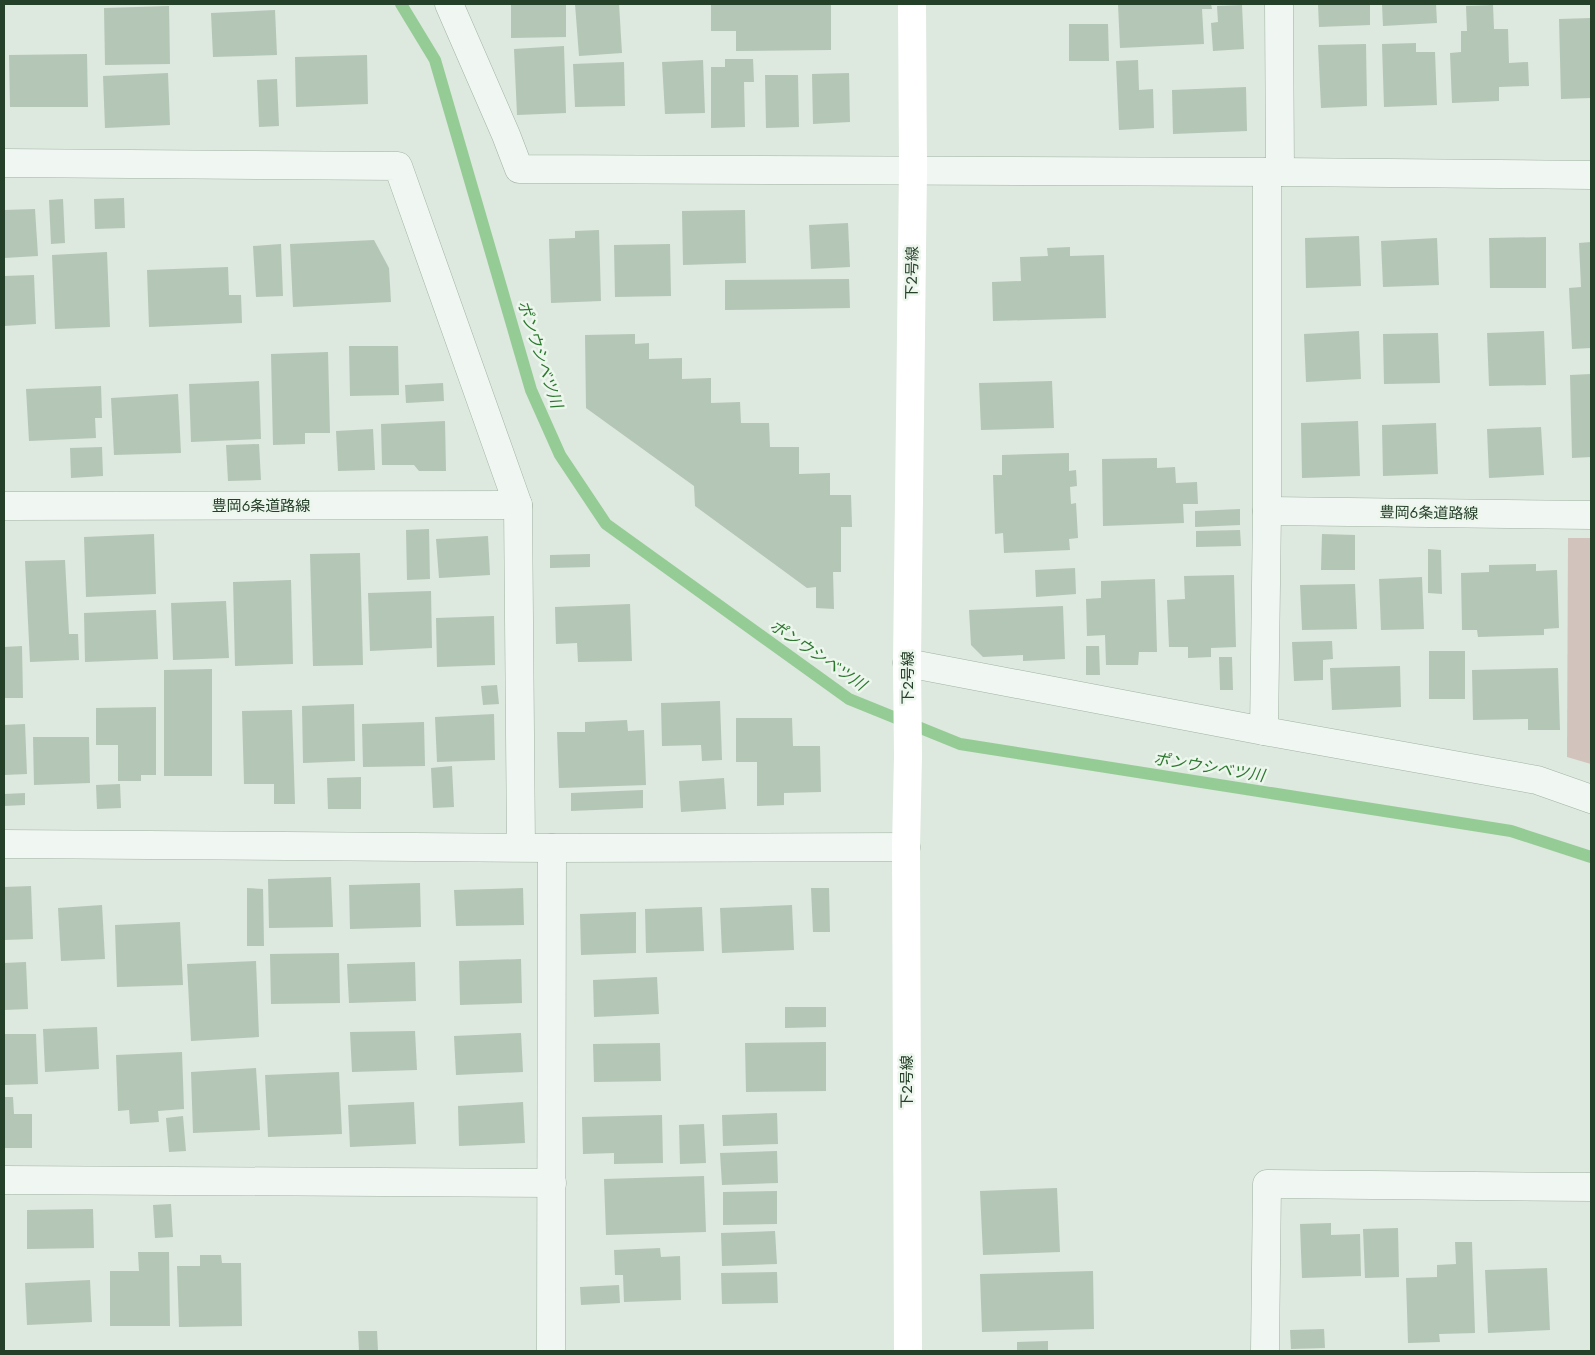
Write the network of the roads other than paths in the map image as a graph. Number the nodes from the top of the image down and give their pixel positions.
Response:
1 (449, 4) edge
2 (912, 4) edge
3 (1279, 4) edge
4 (4, 163) edge
5 (913, 170) junction
6 (1274, 172) junction
7 (1591, 175) edge
8 (518, 505) junction
9 (4, 506) edge
10 (1267, 511) junction
11 (1591, 515) edge
12 (907, 664) junction
13 (1264, 731) junction
14 (1591, 799) edge
15 (4, 844) edge
16 (521, 847) junction
17 (906, 847) junction
18 (552, 848) junction
19 (4, 1180) edge
20 (552, 1183) junction
21 (1591, 1187) edge
22 (551, 1351) edge
23 (908, 1351) edge
24 (1265, 1351) edge

1 - 5 street
2 - 5 street, 下2号線
3 - 6 street
4 - 8 street
5 - 6 street
5 - 12 street, 下2号線
6 - 7 street
6 - 10 street
8 - 9 street, 豊岡6条道路線
8 - 16 street
10 - 11 street, 豊岡6条道路線
10 - 13 street
12 - 13 street
12 - 17 street, 下2号線
13 - 14 street
15 - 16 street
16 - 18 street
17 - 18 street
17 - 23 street, 下2号線
18 - 20 street
19 - 20 street
20 - 22 street
21 - 24 street

